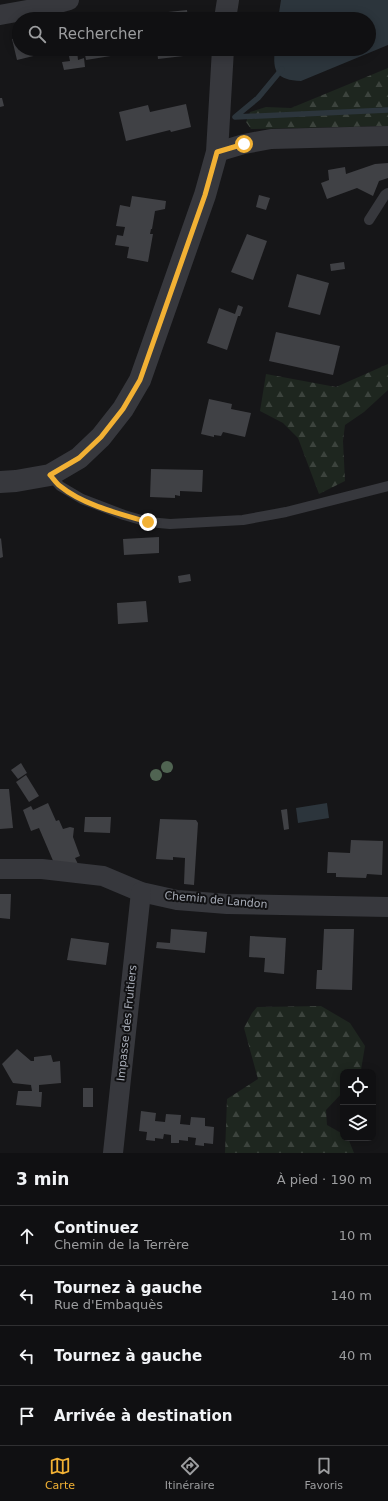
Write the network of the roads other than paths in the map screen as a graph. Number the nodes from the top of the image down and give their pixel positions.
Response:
1 (69, 0) edge
2 (228, 0) edge
3 (20, 12) edge
4 (226, 12) edge
5 (12, 14) edge
6 (0, 16) edge
7 (224, 56) edge
8 (388, 136) edge
9 (217, 152) junction
10 (388, 193) edge
11 (369, 220) dead end
12 (50, 475) junction
13 (0, 482) edge
14 (388, 486) edge
15 (0, 869) edge
16 (142, 892) junction
17 (388, 907) edge
18 (113, 1153) edge

1 - 3 street
2 - 4 street
5 - 6 street
7 - 9 street
8 - 9 street
9 - 12 street
10 - 11 lane
12 - 13 street
12 - 14 lane
15 - 16 street, Chemin de Landon
16 - 17 street, Chemin de Landon
16 - 18 street, Impasse des Fruitiers

